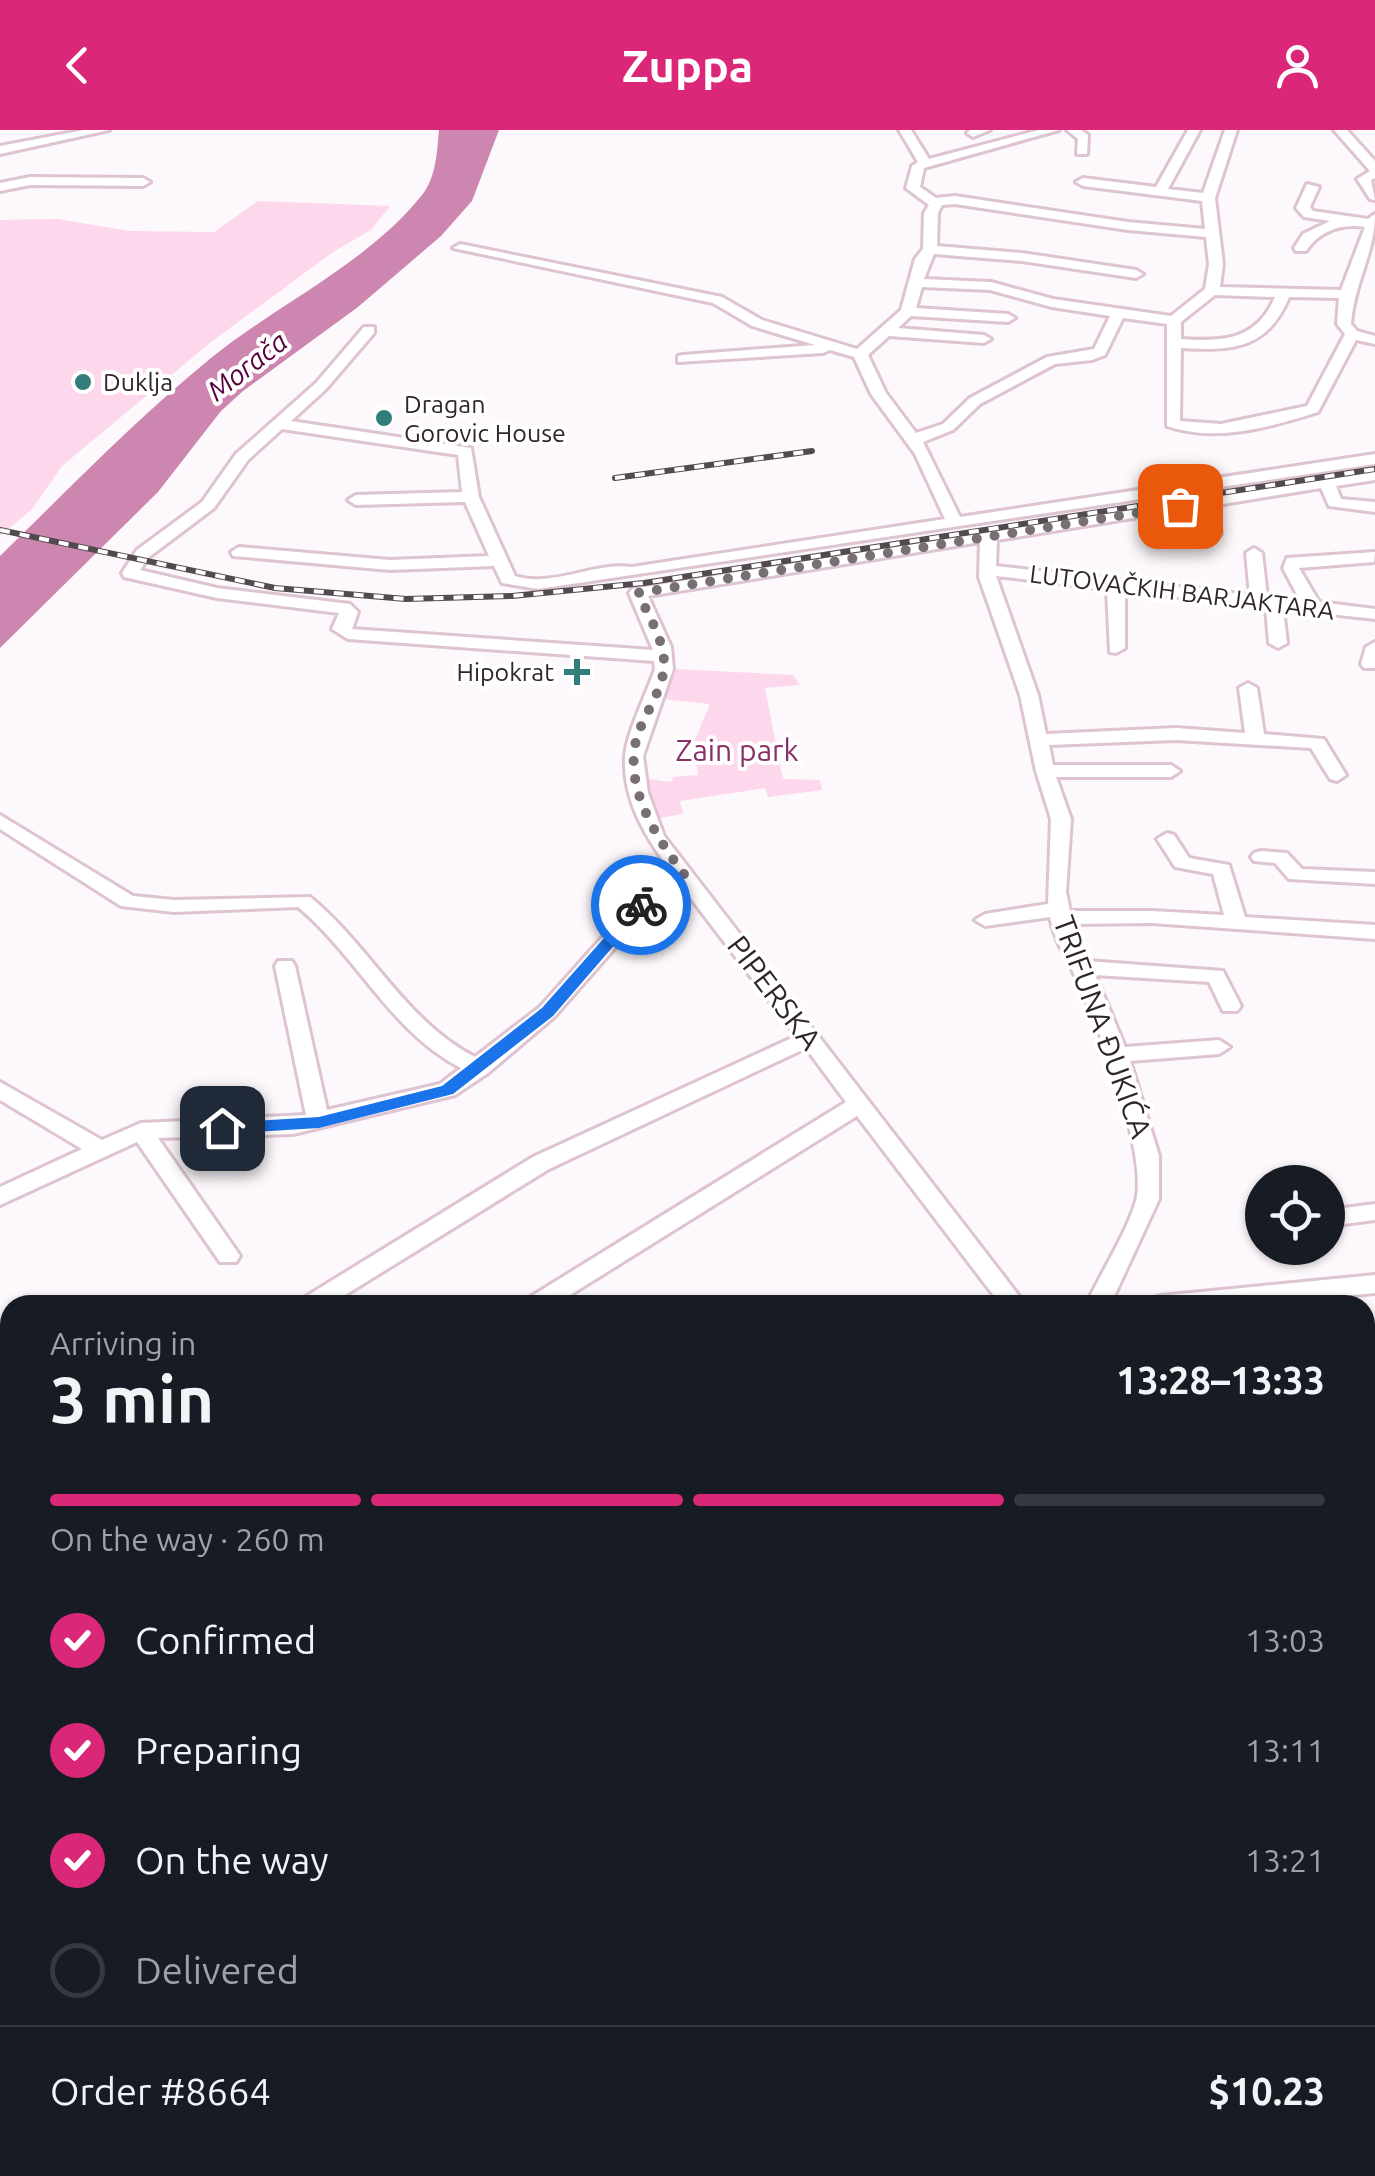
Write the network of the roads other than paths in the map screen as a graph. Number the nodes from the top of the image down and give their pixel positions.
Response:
1 (103, 130) edge
2 (906, 130) edge
3 (1052, 130) edge
4 (1073, 130) edge
5 (1194, 130) edge
6 (1231, 130) edge
7 (1340, 130) edge
8 (1082, 151) dead end
9 (0, 153) edge
10 (926, 163) junction
11 (1375, 171) edge
12 (143, 182) dead end
13 (1083, 182) dead end
14 (1312, 187) dead end
15 (0, 188) edge
16 (1161, 190) junction
17 (1375, 196) edge
18 (1208, 198) junction
19 (934, 202) junction
20 (1341, 221) junction
21 (1374, 221) edge
22 (1209, 232) junction
23 (460, 248) dead end
24 (1302, 248) dead end
25 (930, 250) junction
26 (1136, 274) dead end
27 (915, 283) junction
28 (1212, 291) junction
29 (1283, 294) junction
30 (1346, 294) junction
31 (908, 312) junction
32 (1118, 314) junction
33 (1008, 318) dead end
34 (1174, 321) junction
35 (370, 330) dead end
36 (887, 332) junction
37 (1352, 334) junction
38 (984, 338) dead end
39 (1375, 340) edge
40 (1175, 343) junction
41 (831, 348) junction
42 (860, 354) junction
43 (684, 359) dead end
44 (278, 424) junction
45 (913, 440) junction
46 (1375, 459) edge
47 (1375, 475) edge
48 (1327, 482) junction
49 (470, 497) junction
50 (356, 500) dead end
51 (1208, 502) junction
52 (1375, 507) edge
53 (955, 523) junction
54 (1213, 534) dead end
55 (989, 536) junction
56 (239, 552) dead end
57 (1254, 553) dead end
58 (1374, 557) edge
59 (498, 560) junction
60 (989, 570) junction
61 (1116, 583) junction
62 (636, 585) junction
63 (1266, 600) junction
64 (1312, 606) junction
65 (1375, 614) edge
66 (1278, 643) dead end
67 (1116, 648) dead end
68 (663, 656) junction
69 (1248, 688) dead end
70 (1255, 738) junction
71 (1040, 740) junction
72 (1171, 770) dead end
73 (1045, 771) junction
74 (1337, 774) dead end
75 (0, 820) edge
76 (1167, 839) dead end
77 (1261, 857) dead end
78 (684, 874) junction
79 (1375, 878) edge
80 (1060, 913) junction
81 (985, 920) dead end
82 (1236, 922) junction
83 (1375, 932) edge
84 (285, 966) dead end
85 (1080, 967) junction
86 (1230, 1006) dead end
87 (807, 1039) junction
88 (1219, 1047) dead end
89 (1117, 1054) junction
90 (480, 1068) junction
91 (0, 1090) edge
92 (860, 1104) junction
93 (319, 1122) junction
94 (141, 1131) junction
95 (98, 1148) junction
96 (0, 1197) edge
97 (1375, 1212) edge
98 (1345, 1216) edge
99 (228, 1256) dead end
100 (1375, 1284) edge
101 (326, 1295) edge
102 (551, 1295) edge
103 (1006, 1295) edge
104 (1103, 1295) edge
105 (1262, 1295) edge

1 - 9 street
2 - 10 street
3 - 10 street
4 - 8 street
5 - 16 street
6 - 18 street
7 - 11 street
10 - 19 street
11 - 17 street
12 - 15 street
13 - 16 street
14 - 20 street
16 - 18 street
18 - 22 street
19 - 22 street
19 - 25 street
20 - 21 street
20 - 24 street
21 - 30 street
22 - 28 street
23 - 41 street
25 - 26 street
25 - 27 street
27 - 31 street
27 - 32 street
28 - 29 street
28 - 34 street
29 - 30 street
29 - 40 street
30 - 37 street
31 - 33 street
31 - 36 street
32 - 34 street
32 - 45 street
34 - 40 street
35 - 44 street
36 - 38 street
36 - 42 street
37 - 39 street
37 - 40 street
41 - 42 street
41 - 43 street
42 - 45 street
44 - 49 street
44 - 68 street
45 - 53 street
46 - 53 street
47 - 48 street
48 - 51 street
48 - 52 street
49 - 50 street
49 - 59 street
51 - 54 street
51 - 55 street
53 - 62 street
55 - 60 street, TRIFUNA ĐUKIĆA
55 - 62 street
56 - 59 street
57 - 63 street
58 - 64 street
59 - 62 street
60 - 61 street, LUTOVAČKIH BARJAKTARA
60 - 71 street, TRIFUNA ĐUKIĆA
61 - 63 street, LUTOVAČKIH BARJAKTARA
61 - 67 street
62 - 68 street
63 - 64 street, LUTOVAČKIH BARJAKTARA
63 - 66 street
64 - 65 street, LUTOVAČKIH BARJAKTARA
68 - 78 street, PIPERSKA
69 - 70 street
70 - 71 street
70 - 74 street
71 - 73 street, TRIFUNA ĐUKIĆA
72 - 73 street
73 - 80 street, TRIFUNA ĐUKIĆA
75 - 90 street
76 - 82 street
77 - 79 street
78 - 87 street, PIPERSKA
78 - 90 street
80 - 81 street
80 - 82 street
80 - 85 street, TRIFUNA ĐUKIĆA
82 - 83 street
84 - 93 street
85 - 86 street
85 - 89 street, TRIFUNA ĐUKIĆA
87 - 92 street, PIPERSKA
87 - 101 street
88 - 89 street
89 - 104 street, TRIFUNA ĐUKIĆA
90 - 93 street
91 - 95 street
92 - 102 street
92 - 103 street, PIPERSKA
93 - 94 street
94 - 95 street
94 - 99 street
95 - 96 street
97 - 98 street
100 - 105 street

